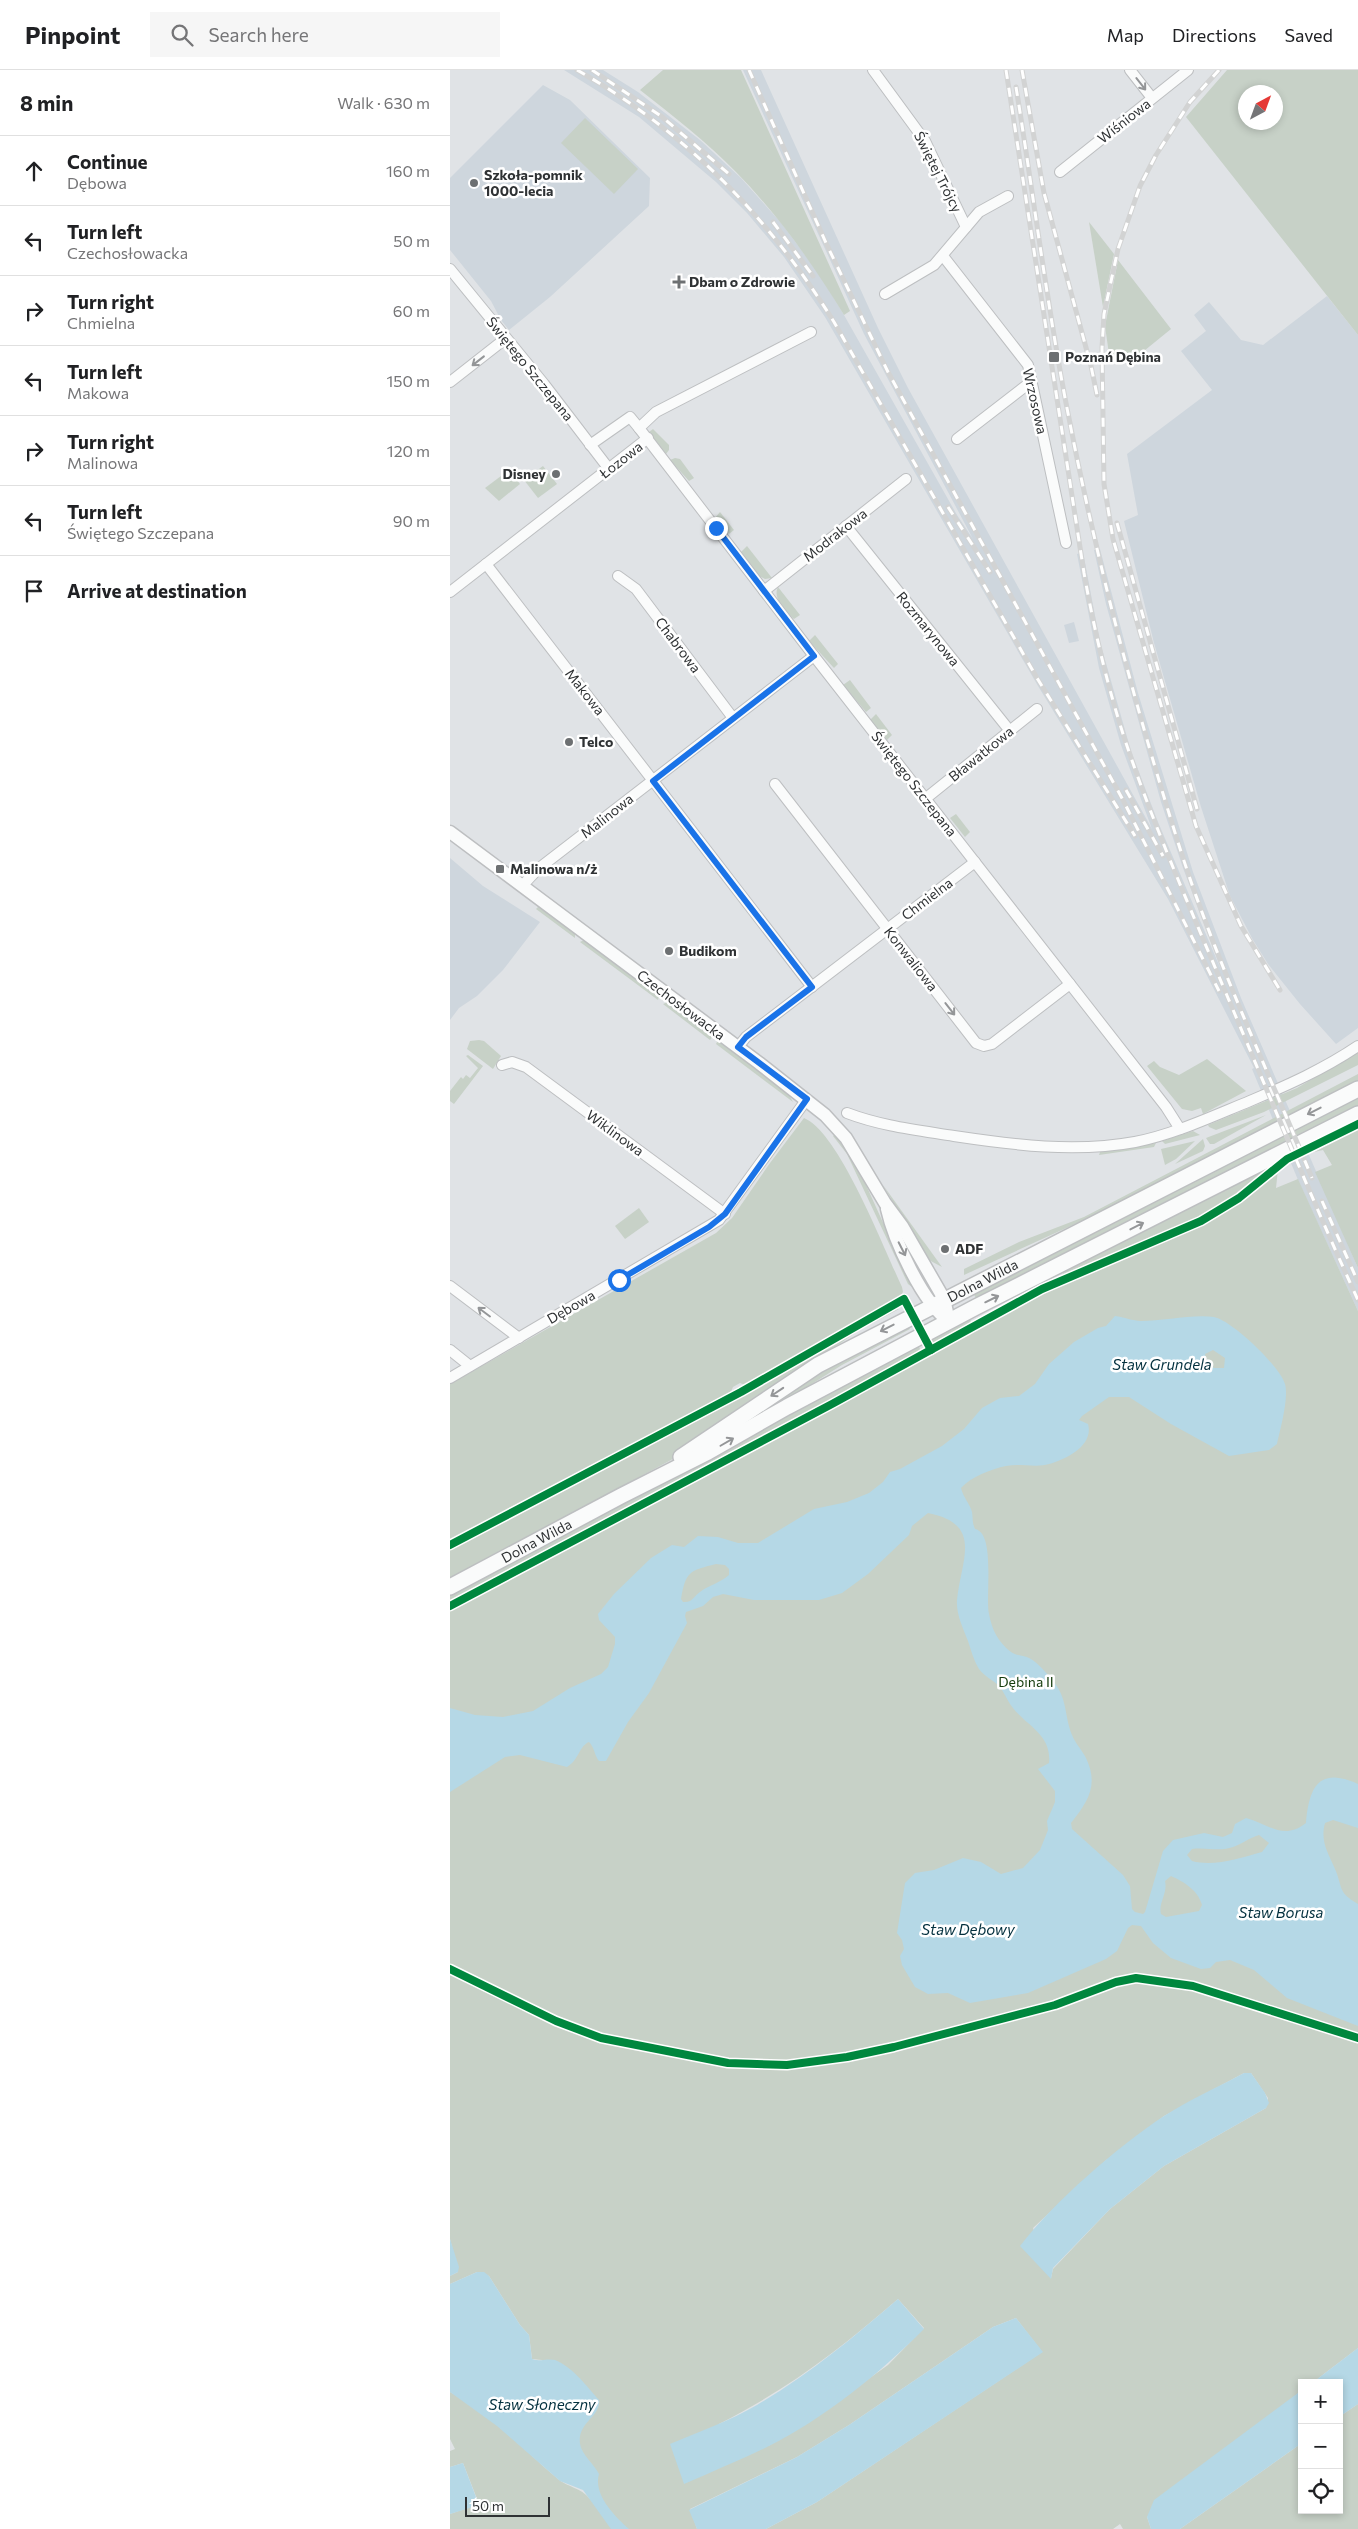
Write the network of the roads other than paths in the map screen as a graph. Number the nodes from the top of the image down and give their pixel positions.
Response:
1 (873, 70) edge
2 (1130, 70) edge
3 (1188, 70) edge
4 (1152, 98) junction
5 (1060, 172) dead end
6 (1008, 196) dead end
7 (966, 227) junction
8 (943, 256) junction
9 (450, 269) edge
10 (885, 294) dead end
11 (811, 332) dead end
12 (505, 339) junction
13 (1032, 380) junction
14 (450, 382) edge
15 (640, 428) junction
16 (648, 438) junction
17 (956, 439) dead end
18 (590, 446) junction
19 (609, 469) junction
20 (906, 479) dead end
21 (846, 526) junction
22 (1066, 542) dead end
23 (486, 564) junction
24 (618, 576) dead end
25 (764, 591) junction
26 (450, 592) edge
27 (814, 656) junction
28 (1037, 710) dead end
29 (734, 718) junction
30 (1010, 731) junction
31 (653, 781) junction
32 (775, 784) dead end
33 (925, 799) junction
34 (450, 832) edge
35 (975, 862) junction
36 (522, 886) junction
37 (888, 929) junction
38 (1070, 984) junction
39 (812, 987) junction
40 (1358, 1046) edge
41 (738, 1047) junction
42 (502, 1065) dead end
43 (1358, 1089) edge
44 (807, 1099) junction
45 (846, 1113) dead end
46 (1358, 1114) edge
47 (1180, 1129) junction
48 (725, 1214) junction
49 (450, 1286) edge
50 (937, 1302) junction
51 (948, 1321) junction
52 (519, 1338) junction
53 (450, 1350) edge
54 (470, 1366) junction
55 (450, 1378) edge
56 (621, 1496) junction
57 (450, 1587) edge

1 - 7 street, Świętej Trójcy
2 -> 4 street
3 - 4 street, Wiśniowa
4 - 5 street, Wiśniowa
6 - 7 street
7 - 8 street
8 - 10 street
8 - 13 street, Wrzosowa
9 - 12 street, Świętego Szczepana
11 - 15 street, Łozowa
12 -> 14 street
12 - 18 street, Świętego Szczepana
13 - 17 street
13 - 22 street, Wrzosowa
15 - 16 street, Łozowa
15 - 18 street
16 - 19 street, Łozowa
16 - 25 street, Świętego Szczepana
18 - 19 street, Świętego Szczepana
19 - 23 street, Łozowa
20 - 21 street, Modrakowa
21 - 25 street, Modrakowa
21 - 30 street, Rozmarynowa
23 - 26 street, Łozowa
23 - 31 street, Makowa
24 - 29 street, Chabrowa
25 - 27 street, Świętego Szczepana
27 - 29 street, Malinowa
27 - 33 street, Świętego Szczepana
28 - 30 street, Bławatkowa
29 - 31 street, Malinowa
30 - 33 street, Bławatkowa
31 - 36 street, Malinowa
31 - 39 street, Makowa
32 - 37 street, Konwaliowa
33 - 35 street, Świętego Szczepana
34 - 36 street, Czechosłowacka
35 - 37 street, Chmielna
35 - 38 street, Świętego Szczepana
36 - 41 street, Czechosłowacka
37 -> 38 street, Konwaliowa
37 - 39 street, Chmielna
38 - 47 street, Świętego Szczepana
39 - 41 street, Chmielna
40 - 47 street
41 - 44 street, Czechosłowacka
42 - 48 street, Wiklinowa
43 -> 50 main road, Dolna Wilda
44 - 48 street, Dębowa
44 - 50 street, Czechosłowacka
45 - 47 street
51 -> 46 main road, Dolna Wilda
48 - 52 street, Dębowa
52 -> 49 street
50 - 51 street, Czechosłowacka
50 -> 56 main road, Dolna Wilda
56 -> 51 main road, Dolna Wilda
52 - 54 street, Dębowa
53 - 54 street
54 - 55 street, Dębowa
56 - 57 main road, Dolna Wilda

